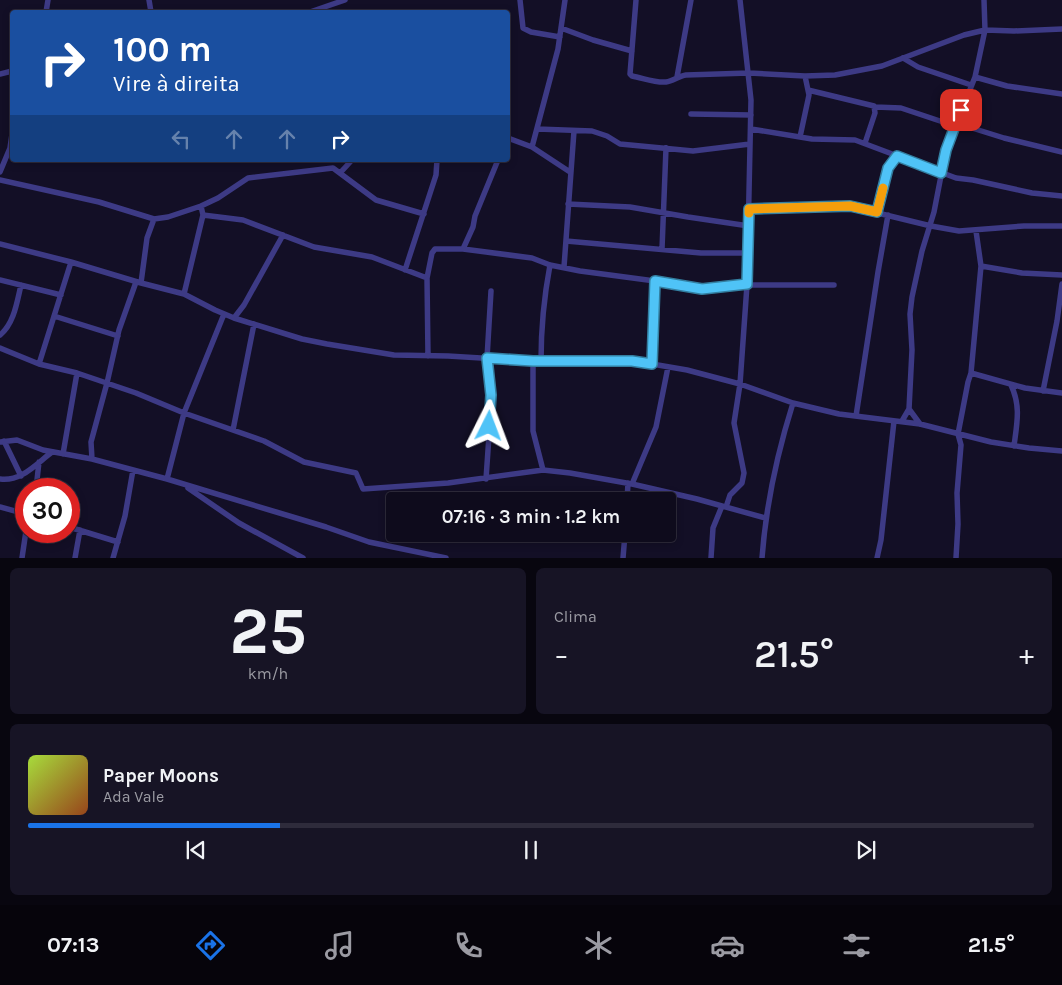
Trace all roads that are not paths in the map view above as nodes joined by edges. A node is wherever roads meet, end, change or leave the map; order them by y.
1 (345, 0) edge
2 (520, 0) edge
3 (565, 0) edge
4 (636, 0) edge
5 (691, 0) edge
6 (740, 0) edge
7 (984, 0) edge
8 (316, 10) edge
9 (561, 28) junction
10 (985, 30) junction
11 (1062, 30) edge
12 (560, 37) junction
13 (632, 50) junction
14 (904, 58) junction
15 (749, 73) junction
16 (805, 76) junction
17 (677, 77) junction
18 (975, 77) junction
19 (971, 85) junction
20 (808, 90) junction
21 (1062, 94) edge
22 (875, 107) junction
23 (691, 114) dead end
24 (751, 115) junction
25 (955, 124) junction
26 (537, 129) junction
27 (751, 129) junction
28 (574, 131) junction
29 (800, 137) junction
30 (510, 140) edge
31 (864, 143) junction
32 (750, 144) junction
33 (532, 147) junction
34 (10, 148) edge
35 (666, 148) junction
36 (1062, 152) edge
37 (897, 156) junction
38 (350, 162) edge
39 (437, 162) edge
40 (497, 162) edge
41 (0, 172) edge
42 (340, 172) junction
43 (570, 172) junction
44 (941, 173) junction
45 (0, 180) edge
46 (1062, 196) edge
47 (568, 204) junction
48 (201, 206) junction
49 (749, 209) junction
50 (877, 212) junction
51 (662, 213) junction
52 (424, 214) junction
53 (203, 215) junction
54 (888, 215) junction
55 (154, 219) junction
56 (749, 226) junction
57 (930, 226) junction
58 (1062, 226) edge
59 (976, 231) junction
60 (283, 235) junction
61 (566, 241) junction
62 (0, 244) edge
63 (463, 249) junction
64 (662, 249) junction
65 (748, 253) junction
66 (71, 262) junction
67 (550, 264) junction
68 (564, 266) junction
69 (981, 266) junction
70 (405, 270) junction
71 (1062, 275) edge
72 (428, 278) junction
73 (0, 280) edge
74 (655, 281) junction
75 (138, 282) junction
76 (747, 284) junction
77 (1062, 284) edge
78 (22, 285) junction
79 (834, 285) dead end
80 (491, 291) dead end
81 (184, 294) junction
82 (61, 296) junction
83 (224, 314) junction
84 (54, 316) junction
85 (234, 318) junction
86 (254, 324) junction
87 (0, 335) edge
88 (118, 336) junction
89 (0, 348) edge
90 (428, 356) junction
91 (487, 358) junction
92 (533, 361) junction
93 (541, 361) junction
94 (39, 364) junction
95 (652, 364) junction
96 (668, 367) junction
97 (77, 373) junction
98 (971, 373) junction
99 (107, 383) junction
100 (740, 384) junction
101 (1010, 385) junction
102 (1043, 391) junction
103 (1062, 392) edge
104 (793, 403) junction
105 (909, 409) junction
106 (184, 413) junction
107 (856, 416) junction
108 (894, 421) junction
109 (902, 421) junction
110 (920, 424) junction
111 (233, 430) junction
112 (958, 434) junction
113 (2, 442) edge
114 (1014, 446) junction
115 (52, 452) junction
116 (1061, 452) edge
117 (63, 454) junction
118 (92, 459) junction
119 (39, 462) junction
120 (133, 470) junction
121 (543, 470) junction
122 (21, 476) junction
123 (37, 478) edge
124 (0, 479) edge
125 (167, 479) junction
126 (486, 479) junction
127 (182, 484) junction
128 (630, 484) junction
129 (629, 492) edge
130 (724, 506) junction
131 (0, 507) edge
132 (15, 511) edge
133 (765, 518) junction
134 (80, 530) edge
135 (118, 542) junction
136 (624, 542) edge
137 (24, 543) edge
138 (78, 543) edge
139 (22, 558) edge
140 (75, 558) edge
141 (113, 558) edge
142 (303, 558) edge
143 (446, 558) edge
144 (623, 558) edge
145 (711, 558) edge
146 (762, 558) edge
147 (877, 558) edge
148 (956, 558) edge

1 - 8 street
2 - 12 street
3 - 9 street
4 - 13 street
5 - 17 street
6 - 15 street
7 - 10 street
9 - 12 street
9 - 13 street
10 - 11 street
10 - 14 street
10 - 18 street
12 - 26 street
13 - 17 street
14 - 16 street
14 - 19 street
15 - 16 street
15 - 17 street
15 - 24 street
16 - 20 street
18 - 19 street
18 - 21 street
19 - 25 street
20 - 22 street
20 - 29 street
22 - 25 street
22 - 31 street
23 - 24 street
24 - 27 street
25 - 36 street
25 - 44 street
26 - 28 street
26 - 33 street
27 - 29 street
27 - 32 street
28 - 35 street
28 - 43 street
29 - 31 street
30 - 33 street
31 - 37 street
32 - 35 street
32 - 49 street
33 - 43 street
34 - 41 street
35 - 51 street
37 - 44 street
37 - 50 street
38 - 42 street
39 - 52 street
40 - 63 street
42 - 48 street
42 - 52 street
43 - 47 street
44 - 46 street
44 - 57 street
45 - 55 street
47 - 51 street
47 - 61 street
48 - 53 street
48 - 55 street
49 - 50 street
49 - 56 street
50 - 54 street
51 - 56 street
51 - 64 street
52 - 70 street
53 - 60 street
53 - 81 street
54 - 57 street
54 - 107 street
55 - 75 street
56 - 65 street
57 - 59 street
57 - 105 street
58 - 59 street
59 - 69 street
60 - 70 street
60 - 85 street
61 - 64 street
61 - 68 street
62 - 66 street
63 - 67 street
63 - 72 street
64 - 65 street
65 - 76 street
66 - 75 street
66 - 82 street
67 - 68 street
67 - 93 street
68 - 74 street
69 - 71 street
69 - 98 street
70 - 72 street
72 - 90 street
73 - 78 street
74 - 76 street
74 - 95 street
75 - 81 street
75 - 88 street
76 - 79 street
76 - 100 street
77 - 102 street
78 - 82 street
78 - 87 street
80 - 91 street
81 - 83 street
82 - 84 street
83 - 85 street
83 - 106 street
84 - 88 street
84 - 94 street
85 - 86 street
86 - 90 street
86 - 111 street
88 - 99 street
89 - 94 street
90 - 91 street
91 - 92 street
91 - 126 street
92 - 93 street
92 - 121 street
93 - 95 street
94 - 97 street
95 - 96 street
96 - 100 street
96 - 128 street
97 - 99 street
97 - 117 street
98 - 101 street
98 - 112 street
99 - 106 street
99 - 118 street
100 - 104 street
100 - 130 street
101 - 102 street
101 - 114 street
102 - 103 street
104 - 107 street
104 - 133 street
105 - 109 street
105 - 110 street
106 - 111 street
106 - 125 street
107 - 108 street
108 - 109 street
108 - 147 street
109 - 110 street
110 - 112 street
111 - 126 street
112 - 114 street
112 - 148 street
113 - 115 street
113 - 122 street
114 - 116 street
115 - 117 street
115 - 119 street
117 - 118 street
118 - 120 street
119 - 122 street
119 - 123 street
120 - 125 street
120 - 135 street
121 - 126 street
121 - 128 street
122 - 124 street
125 - 127 street
127 - 142 street
127 - 143 street
128 - 129 street
128 - 130 street
130 - 133 street
130 - 145 street
131 - 132 street
133 - 146 street
134 - 135 street
135 - 141 street
136 - 144 street
137 - 139 street
138 - 140 street

